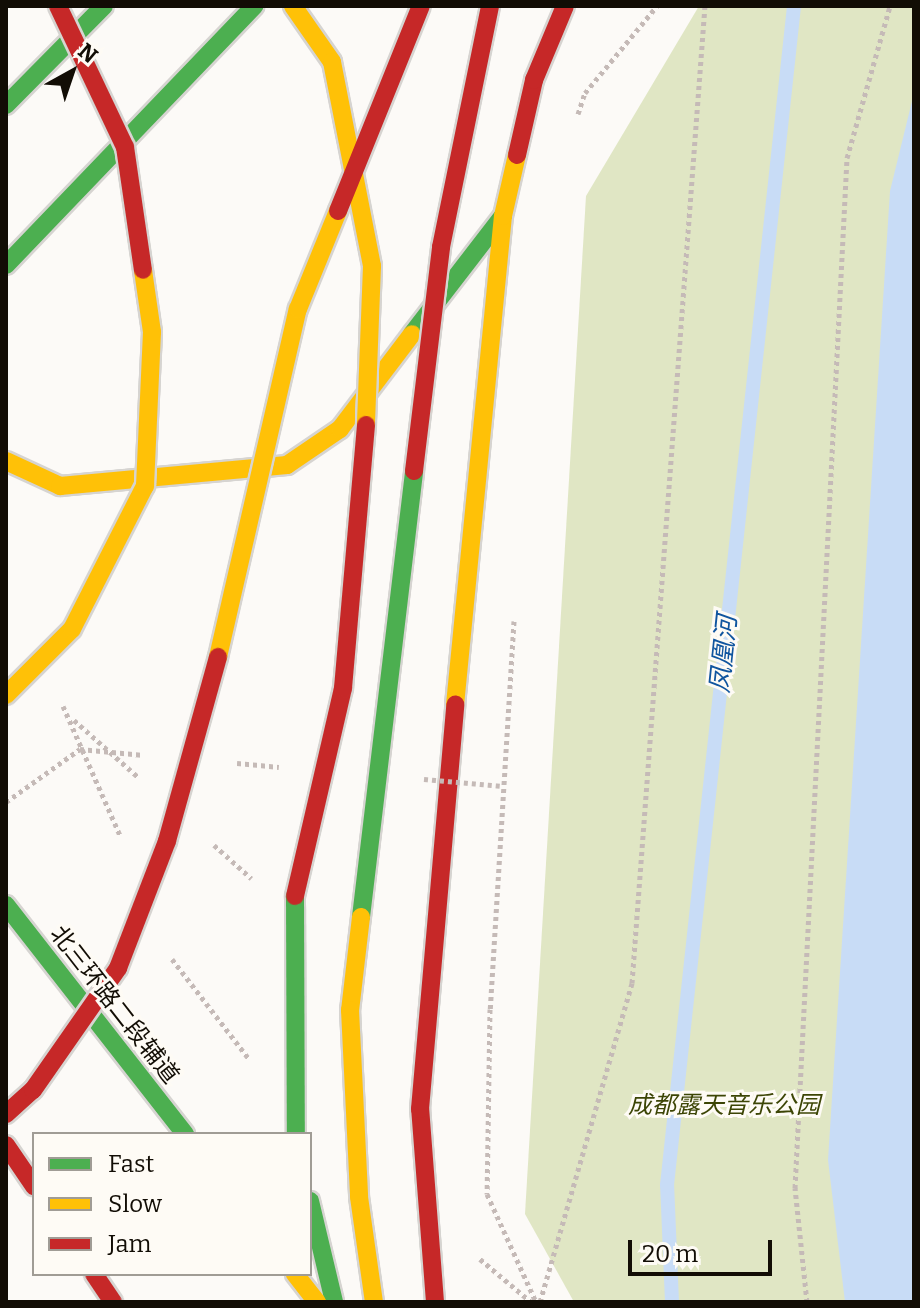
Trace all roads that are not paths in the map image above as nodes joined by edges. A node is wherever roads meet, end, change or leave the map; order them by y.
1 (58, 6) edge
2 (104, 6) edge
3 (254, 6) edge
4 (293, 6) edge
5 (421, 6) edge
6 (490, 6) edge
7 (565, 6) edge
8 (6, 105) edge
9 (503, 216) junction
10 (6, 265) edge
11 (6, 461) edge
12 (6, 695) edge
13 (6, 905) edge
14 (6, 1114) edge
15 (183, 1132) edge
16 (296, 1132) edge
17 (6, 1145) edge
18 (32, 1183) edge
19 (312, 1209) edge
20 (95, 1276) edge
21 (297, 1276) edge
22 (113, 1302) edge
23 (317, 1302) edge
24 (334, 1302) edge
25 (374, 1302) edge
26 (435, 1302) edge

1 - 12 main road, bridge
2 - 8 main road
3 - 10 main road
4 - 16 main road, bridge
5 - 14 main road, bridge
6 - 25 main road, bridge
7 - 9 main road
9 - 11 main road
9 - 26 main road
13 - 15 main road, 北三环路二段辅道
17 - 18 main road
19 - 24 main road
20 - 22 main road
21 - 23 main road

